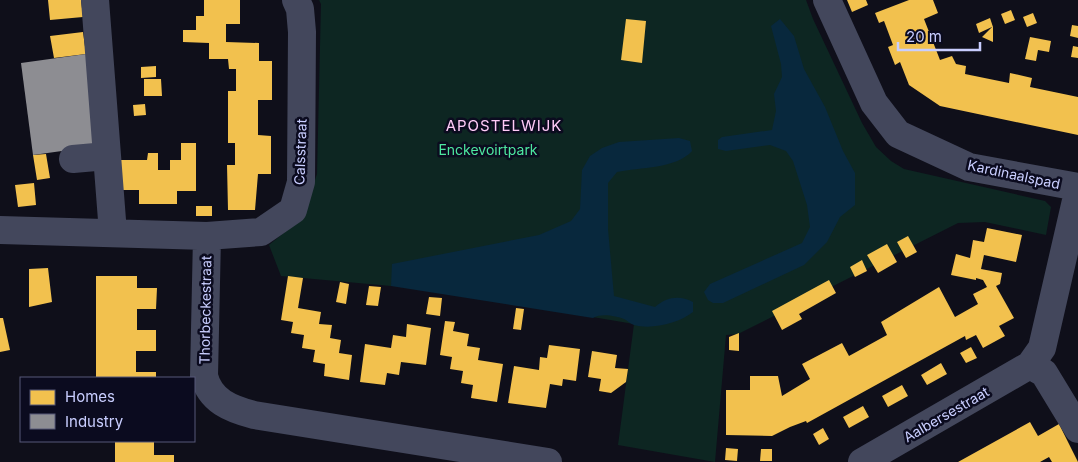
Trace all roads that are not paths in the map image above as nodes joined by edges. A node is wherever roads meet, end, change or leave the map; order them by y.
1 (95, 0) edge
2 (296, 0) edge
3 (827, 0) edge
4 (107, 156) junction
5 (73, 159) dead end
6 (1078, 187) edge
7 (1078, 192) edge
8 (0, 230) edge
9 (113, 233) junction
10 (207, 236) junction
11 (1030, 365) junction
12 (1078, 429) edge
13 (548, 462) edge
14 (862, 462) edge

1 - 4 street
2 - 10 street, Calsstraat
3 - 6 street, Kardinaalspad
4 - 5 street
4 - 9 street
7 - 11 street, Aalbersestraat
8 - 9 street, Thorbeckestraat
9 - 10 street, Thorbeckestraat
10 - 13 street, Thorbeckestraat
11 - 12 street
11 - 14 street, Aalbersestraat

